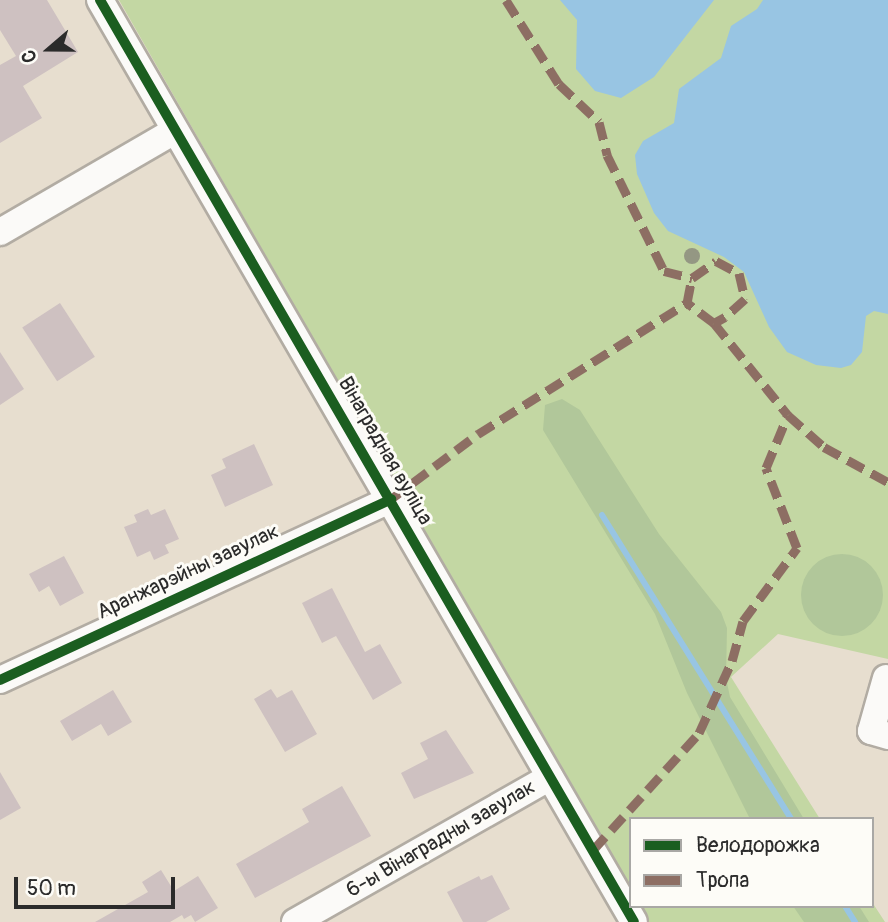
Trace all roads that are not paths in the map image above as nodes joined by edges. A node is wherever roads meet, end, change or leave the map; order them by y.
1 (100, 0) edge
2 (174, 131) junction
3 (0, 232) edge
4 (391, 499) junction
5 (886, 678) dead end
6 (0, 680) edge
7 (888, 736) edge
8 (550, 777) junction
9 (295, 922) edge
10 (634, 922) edge

1 - 2 street, Вінаградная вуліца
2 - 3 street
2 - 4 street, Вінаградная вуліца
4 - 6 street, Аранжарэйны завулак
4 - 8 street, Вінаградная вуліца
5 - 7 street
8 - 9 street, 6-ы Вінаградны завулак
8 - 10 street, Вінаградная вуліца

